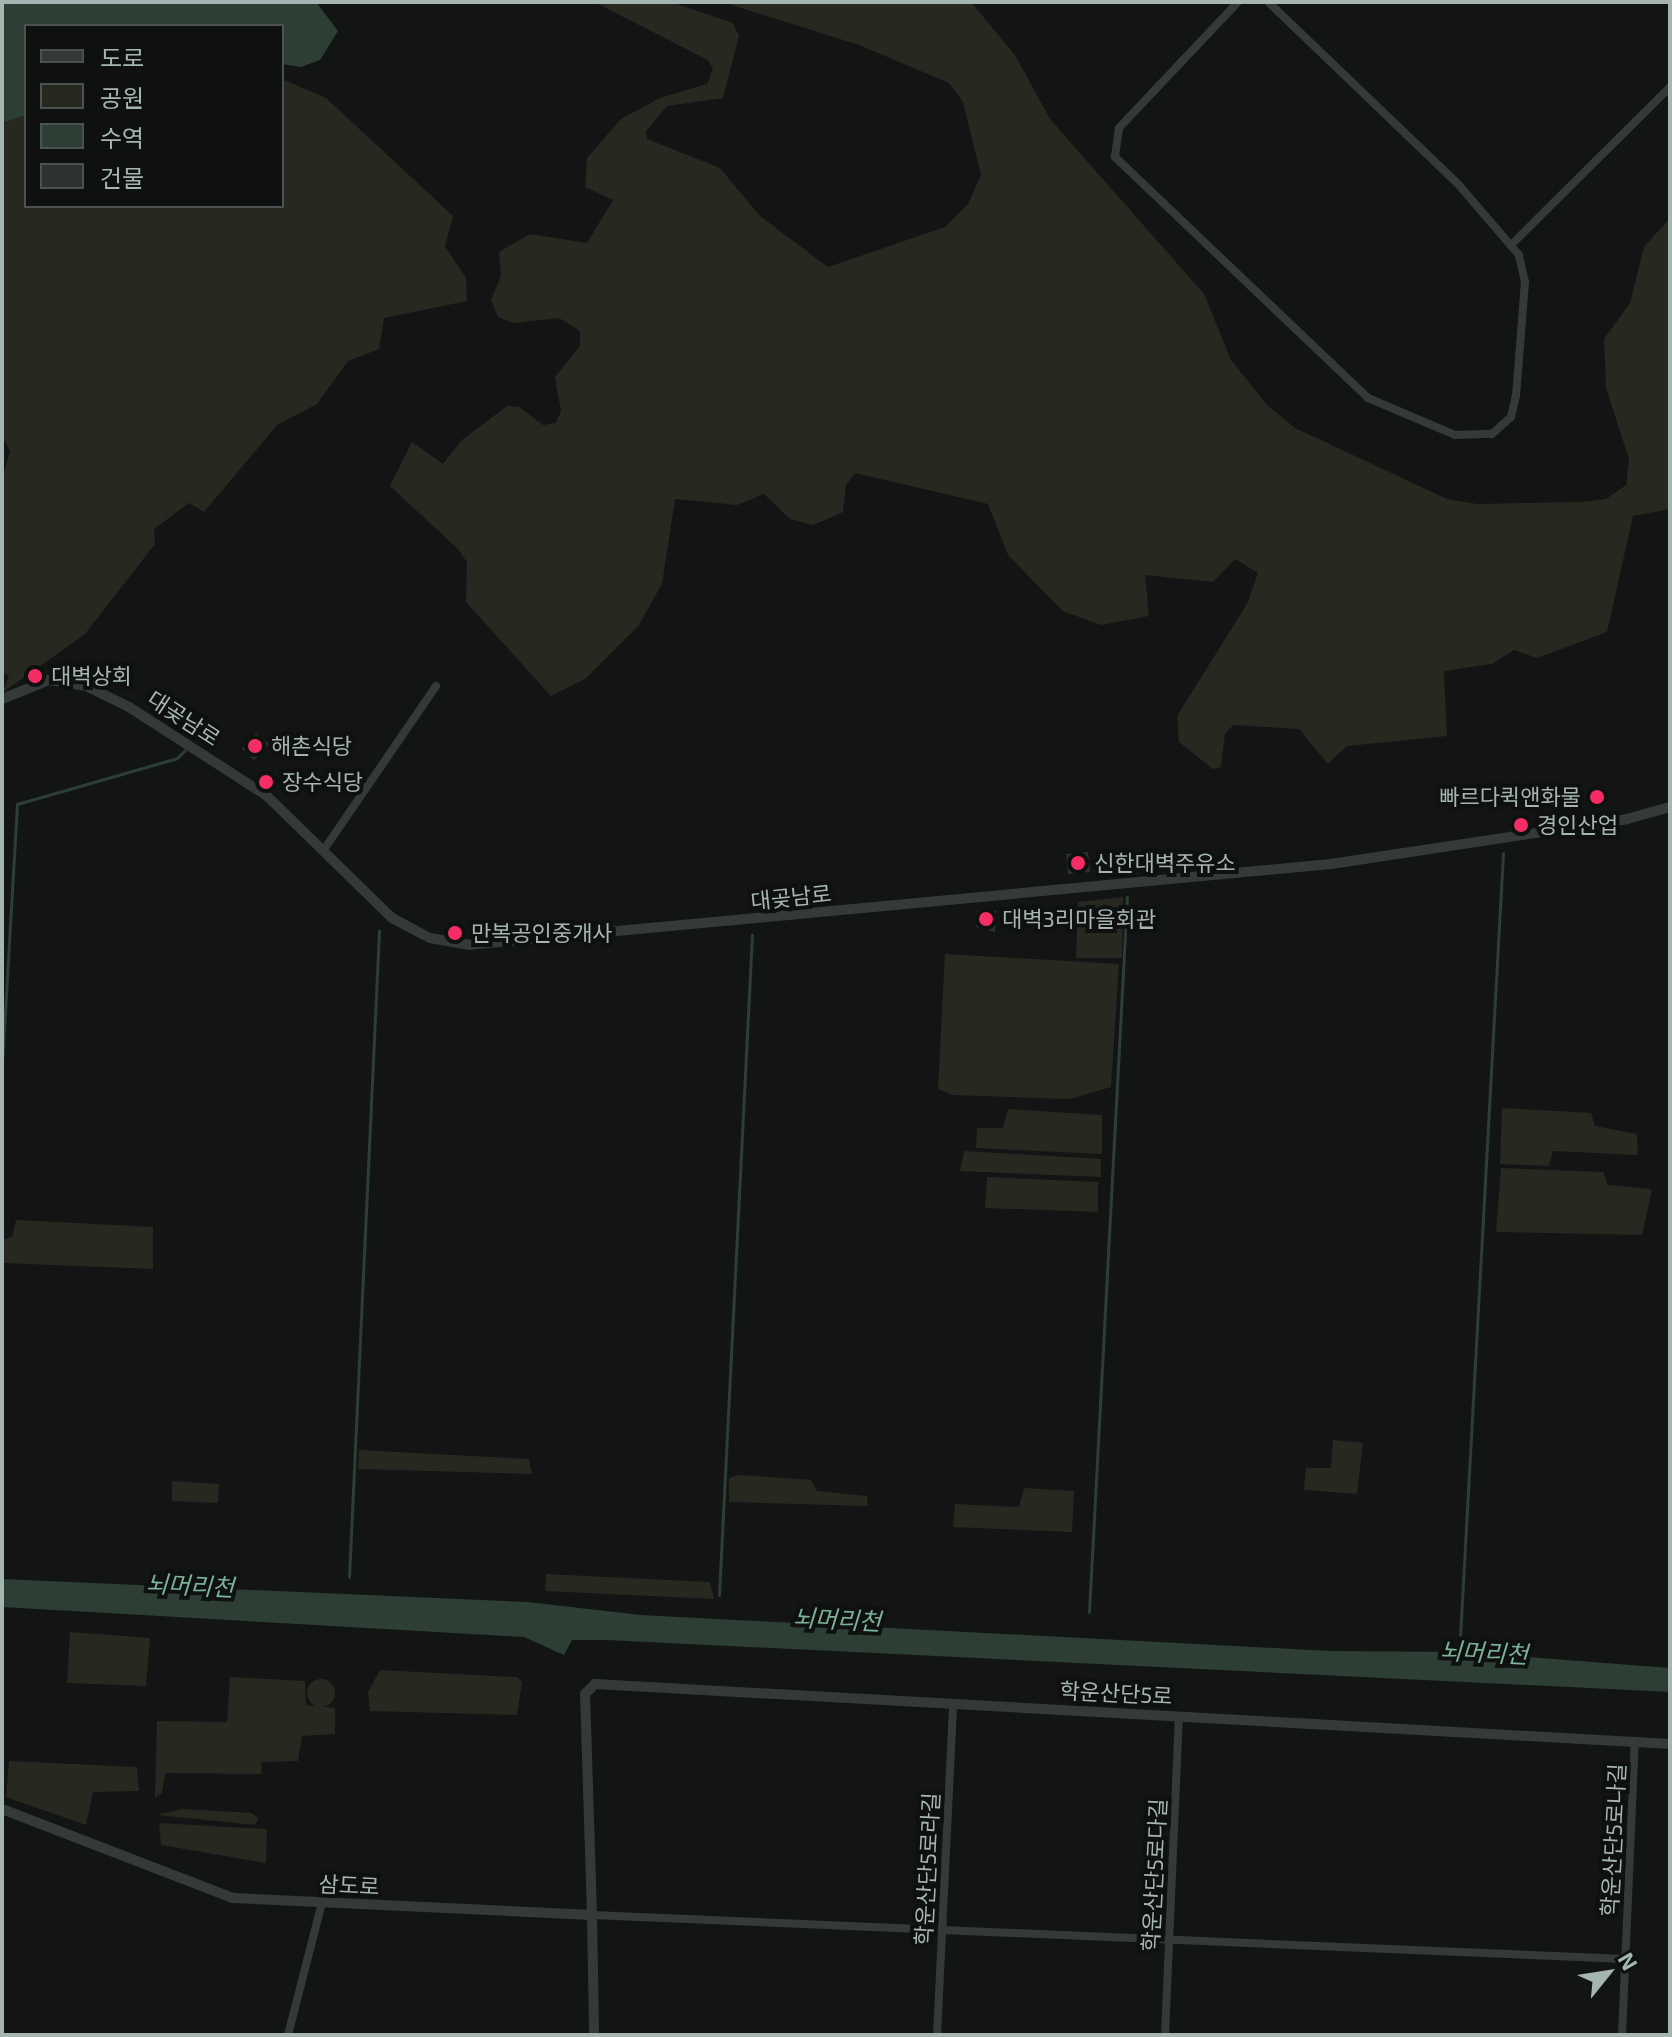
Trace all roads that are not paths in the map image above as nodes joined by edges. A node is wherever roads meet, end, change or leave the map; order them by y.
1 (1238, 2) edge
2 (1268, 2) edge
3 (1670, 87) edge
4 (1512, 244) junction
5 (436, 686) dead end
6 (2, 699) edge
7 (1670, 807) edge
8 (323, 851) junction
9 (953, 1704) junction
10 (1179, 1717) junction
11 (1635, 1742) junction
12 (1670, 1744) edge
13 (2, 1809) edge
14 (322, 1903) junction
15 (592, 1915) junction
16 (942, 1932) junction
17 (1169, 1941) junction
18 (1626, 1959) junction
19 (288, 2035) edge
20 (594, 2035) edge
21 (937, 2035) edge
22 (1165, 2035) edge
23 (1622, 2035) edge

1 - 4 street
2 - 4 street
3 - 4 street
5 - 8 street
6 - 8 street, 대곶남로
7 - 8 street, 대곶남로
9 - 10 street, 학운산단5로
9 - 15 street, 학운산단5로
9 - 16 street, 학운산단5로라길
10 - 11 street, 학운산단5로
10 - 17 street, 학운산단5로다길
11 - 12 street, 학운산단5로
11 - 18 street, 학운산단5로나길
13 - 14 street, 삼도로
14 - 15 street, 삼도로
14 - 19 street
15 - 16 street
15 - 20 street
16 - 17 street
16 - 21 street, 학운산단5로라길
17 - 18 street
17 - 22 street, 학운산단5로다길
18 - 23 street, 학운산단5로나길

